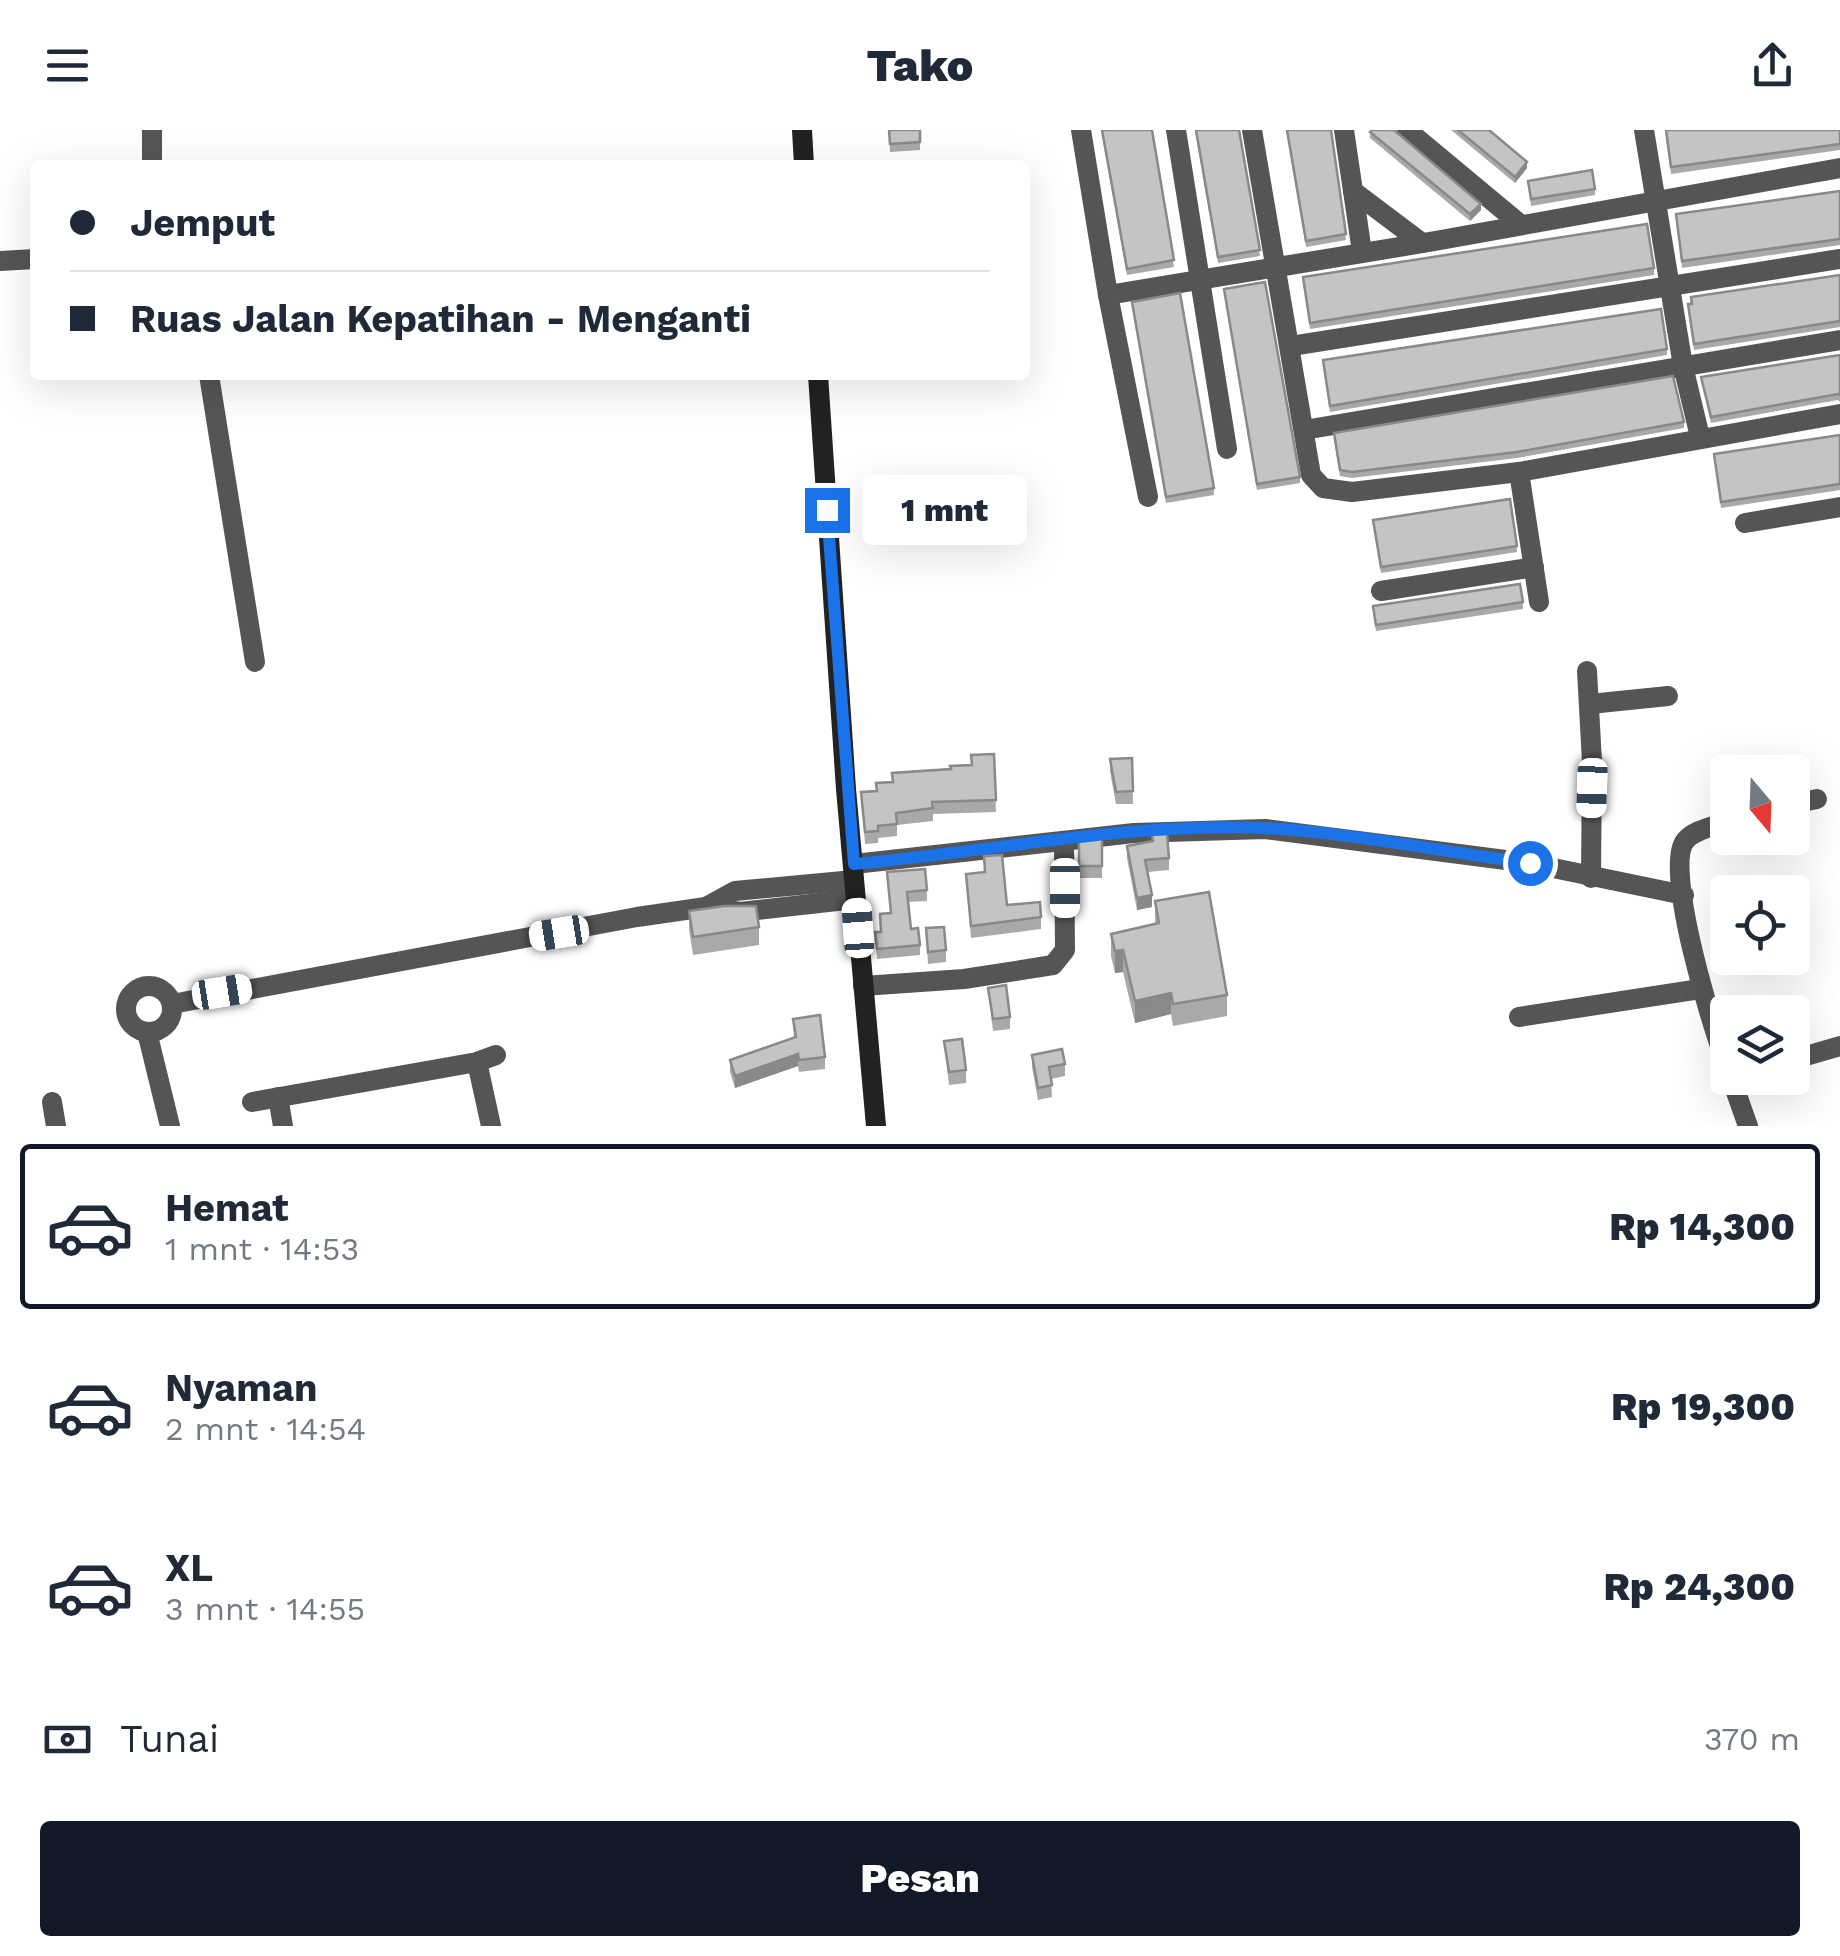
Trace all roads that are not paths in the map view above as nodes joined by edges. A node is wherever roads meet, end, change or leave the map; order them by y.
1 (152, 130) edge
2 (802, 130) edge
3 (1081, 130) edge
4 (1176, 130) edge
5 (1252, 130) edge
6 (1344, 130) edge
7 (1407, 130) edge
8 (1644, 130) edge
9 (152, 160) edge
10 (804, 160) edge
11 (1840, 168) edge
12 (1353, 191) junction
13 (1657, 200) junction
14 (1520, 224) junction
15 (1422, 243) junction
16 (1362, 252) junction
17 (30, 259) edge
18 (1840, 259) edge
19 (0, 262) edge
20 (1275, 267) junction
21 (1202, 279) junction
22 (1670, 284) junction
23 (1108, 295) junction
24 (1840, 340) edge
25 (1292, 346) junction
26 (1684, 366) junction
27 (210, 380) edge
28 (818, 380) edge
29 (1840, 414) edge
30 (1304, 430) junction
31 (1700, 436) junction
32 (1226, 449) dead end
33 (1519, 472) junction
34 (1148, 497) dead end
35 (1840, 508) edge
36 (1745, 522) dead end
37 (1534, 566) junction
38 (1382, 591) dead end
39 (1539, 602) dead end
40 (255, 662) dead end
41 (1587, 672) dead end
42 (1668, 696) dead end
43 (1590, 704) junction
44 (1817, 800) dead end
45 (1810, 801) edge
46 (1710, 829) edge
47 (1064, 841) junction
48 (1591, 878) junction
49 (854, 881) junction
50 (1684, 896) junction
51 (863, 986) junction
52 (1700, 989) junction
53 (172, 1004) junction
54 (1519, 1017) dead end
55 (1710, 1017) edge
56 (148, 1032) junction
57 (1840, 1046) edge
58 (1810, 1055) edge
59 (1737, 1095) edge
60 (278, 1097) junction
61 (52, 1102) dead end
62 (252, 1102) dead end
63 (56, 1126) edge
64 (170, 1126) edge
65 (282, 1126) edge
66 (491, 1126) edge
67 (876, 1126) edge
68 (1748, 1126) edge

1 - 9 street
2 - 10 main road
3 - 23 street
4 - 21 street
5 - 20 street
6 - 12 street
7 - 14 street
8 - 13 street
11 - 13 street
12 - 15 street
12 - 16 street
13 - 14 street
13 - 22 street
14 - 15 street
15 - 16 street
16 - 20 street
17 - 19 street
18 - 22 street
20 - 21 street
20 - 25 street
21 - 23 street
21 - 32 street
22 - 25 street
22 - 26 street
23 - 34 street
24 - 26 street
25 - 30 street
26 - 30 street
26 - 31 street
27 - 40 street
28 - 49 main road
29 - 31 street
30 - 33 street
31 - 33 street
33 - 37 street
35 - 36 street
37 - 38 street
37 - 39 street
41 - 43 street
42 - 43 street
43 - 48 street
44 - 45 street
46 - 50 street
47 - 48 street
47 - 49 street
47 - 51 street
48 - 50 street
49 - 51 main road
49 - 53 street
50 - 52 street
51 - 67 main road
52 - 54 street
52 - 55 street
53 - 56 street
53 - 56 street
56 - 64 street
57 - 58 street
59 - 68 street
60 - 62 street
60 - 65 street
60 - 66 street
61 - 63 street

